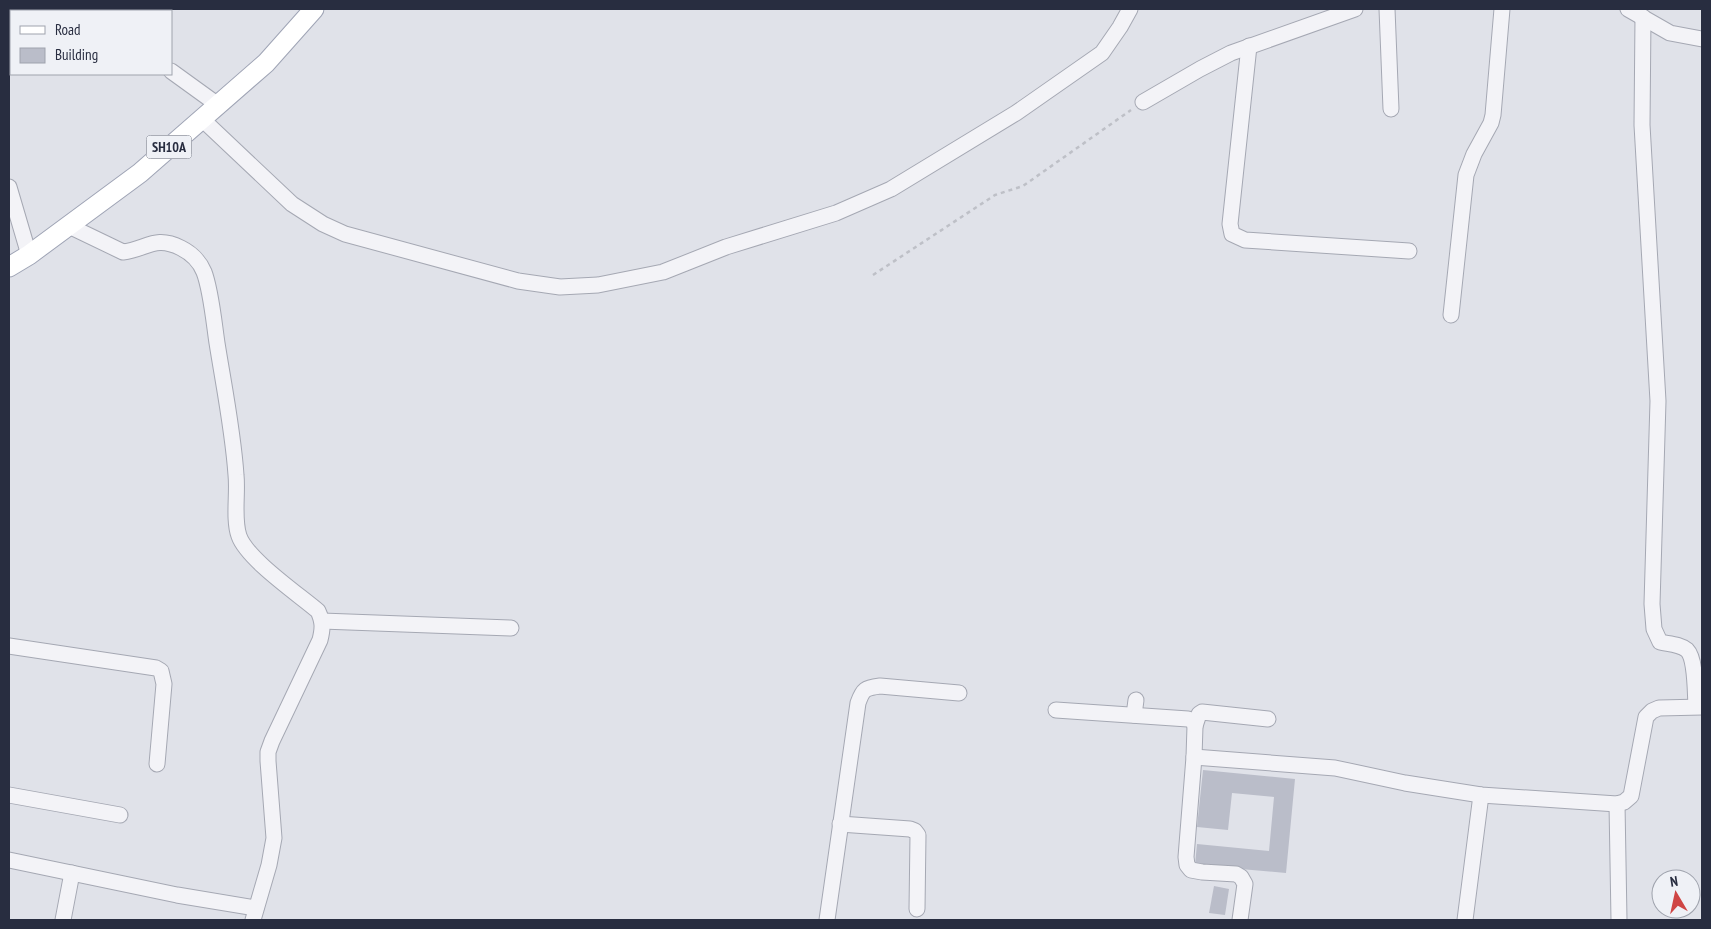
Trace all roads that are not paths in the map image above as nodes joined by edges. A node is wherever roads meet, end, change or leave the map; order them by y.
1 (314, 9) edge
2 (1130, 9) edge
3 (1354, 9) edge
4 (1386, 9) edge
5 (1502, 9) edge
6 (1628, 9) edge
7 (1643, 17) junction
8 (1702, 39) edge
9 (1249, 46) junction
10 (172, 72) edge
11 (1143, 102) road end
12 (218, 105) junction
13 (1392, 109) dead end
14 (202, 118) junction
15 (9, 187) edge
16 (69, 226) junction
17 (1409, 251) dead end
18 (29, 255) junction
19 (9, 267) edge
20 (1451, 315) dead end
21 (322, 621) junction
22 (511, 628) dead end
23 (9, 646) edge
24 (960, 694) dead end
25 (1136, 700) dead end
26 (1699, 706) edge
27 (1056, 710) dead end
28 (1134, 715) junction
29 (1268, 719) dead end
30 (1195, 726) junction
31 (1194, 757) junction
32 (157, 764) dead end
33 (9, 795) edge
34 (1481, 795) junction
35 (1617, 804) junction
36 (120, 815) dead end
37 (840, 824) junction
38 (9, 860) edge
39 (72, 873) junction
40 (917, 909) dead end
41 (1237, 912) edge
42 (254, 914) edge
43 (63, 920) edge
44 (827, 920) edge
45 (1465, 920) edge
46 (1619, 920) edge

1 - 12 main road, SH10A
2 - 14 street
3 - 9 street
4 - 13 street
5 - 20 street
6 - 7 street
7 - 8 street
7 - 26 street
9 - 11 street
9 - 17 street
10 - 12 street
12 - 14 main road, SH10A
14 - 16 main road, SH10A
15 - 18 street
16 - 18 main road, SH10A
16 - 21 street
18 - 19 main road, SH10A
21 - 22 street
21 - 42 street
23 - 32 street
24 - 37 street
25 - 28 street
26 - 35 street
27 - 28 street
28 - 30 street
29 - 30 street
30 - 31 street
31 - 34 street
31 - 41 street
33 - 36 street
34 - 35 street
34 - 45 street
35 - 46 street
37 - 40 street
37 - 44 street
38 - 39 street
39 - 42 street
39 - 43 street

